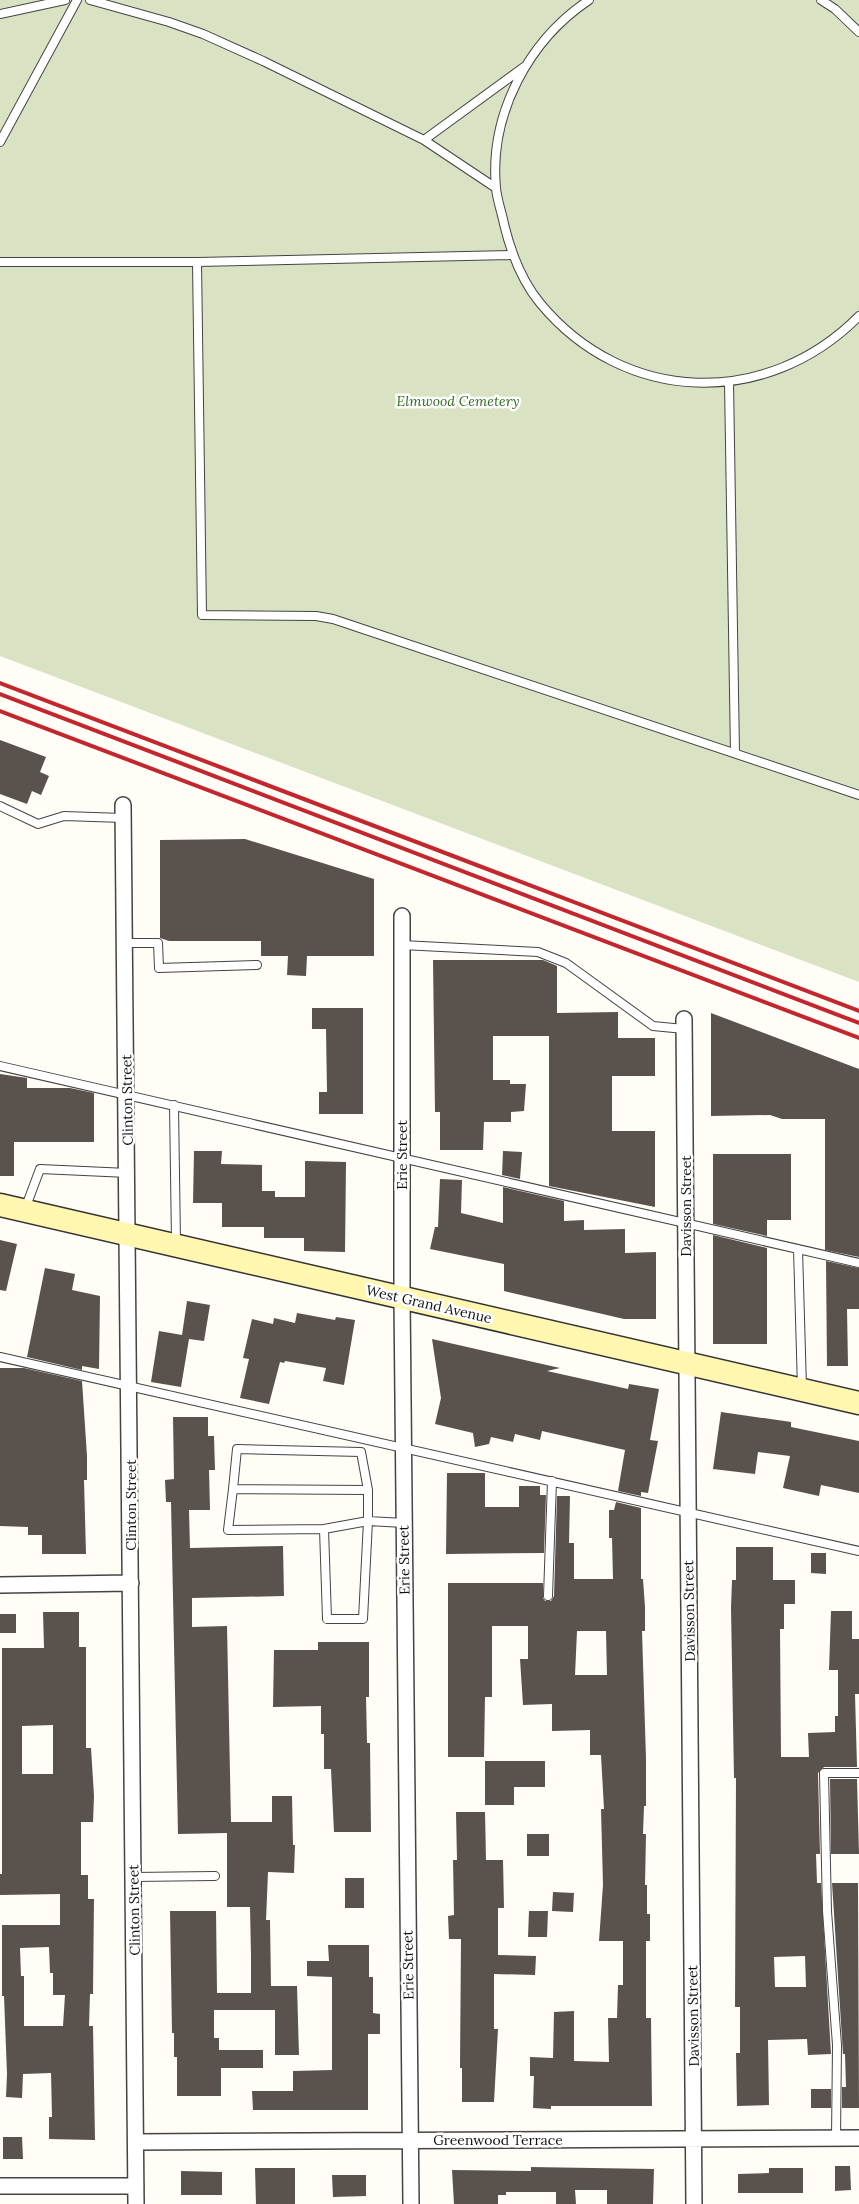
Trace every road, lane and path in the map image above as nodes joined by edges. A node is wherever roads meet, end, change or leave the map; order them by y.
1 (65, 0) edge
2 (77, 0) edge
3 (90, 0) edge
4 (588, 0) edge
5 (821, 0) edge
6 (0, 14) edge
7 (859, 32) edge
8 (526, 65) junction
9 (424, 140) junction
10 (0, 142) edge
11 (496, 188) junction
12 (512, 255) junction
13 (0, 262) edge
14 (197, 262) junction
15 (859, 316) edge
16 (729, 382) junction
17 (735, 753) junction
18 (859, 795) edge
19 (0, 806) edge
20 (123, 812) joint
21 (402, 916) dead end
22 (124, 942) junction
23 (402, 945) junction
24 (256, 965) dead end
25 (684, 1024) joint
26 (0, 1066) edge
27 (126, 1094) junction
28 (174, 1105) junction
29 (402, 1158) junction
30 (128, 1174) junction
31 (0, 1205) edge
32 (24, 1211) junction
33 (686, 1224) junction
34 (128, 1234) junction
35 (176, 1245) junction
36 (798, 1250) junction
37 (859, 1264) edge
38 (402, 1298) junction
39 (0, 1356) edge
40 (687, 1364) junction
41 (130, 1386) junction
42 (802, 1390) junction
43 (859, 1403) edge
44 (403, 1447) junction
45 (552, 1481) junction
46 (233, 1490) junction
47 (368, 1490) junction
48 (688, 1512) junction
49 (368, 1521) junction
50 (404, 1523) junction
51 (324, 1529) junction
52 (859, 1551) edge
53 (131, 1583) junction
54 (0, 1585) edge
55 (548, 1596) dead end
56 (859, 1773) edge
57 (216, 1876) dead end
58 (133, 1877) junction
59 (836, 2138) junction
60 (859, 2138) edge
61 (694, 2139) junction
62 (410, 2141) junction
63 (136, 2142) junction
64 (0, 2186) edge
65 (136, 2186) junction
66 (136, 2204) edge
67 (411, 2204) edge
68 (694, 2204) edge

1 - 6 lane
2 - 10 lane
3 - 9 lane
4 - 8 lane
5 - 7 lane
8 - 9 lane
8 - 11 lane
9 - 11 lane
11 - 12 lane
12 - 14 lane
12 - 16 lane
13 - 14 lane
14 - 17 lane
15 - 16 lane
16 - 17 lane
17 - 18 lane
19 - 20 lane
20 - 22 street, Clinton Street
21 - 23 street, Erie Street
22 - 24 lane
22 - 27 street, Clinton Street
23 - 25 lane
23 - 29 street, Erie Street
25 - 33 street, Davisson Street
26 - 27 lane
27 - 28 lane
27 - 30 street, Clinton Street
28 - 29 lane
28 - 35 lane
29 - 33 lane
29 - 38 street, Erie Street
30 - 32 lane
30 - 34 street, Clinton Street
31 - 32 main road, West Grand Avenue
32 - 34 main road, West Grand Avenue
33 - 36 lane
33 - 40 street, Davisson Street
34 - 35 main road, West Grand Avenue
34 - 41 street, Clinton Street
35 - 38 main road, West Grand Avenue
36 - 37 lane
36 - 42 lane
38 - 40 main road, West Grand Avenue
38 - 44 street, Erie Street
39 - 41 lane
40 - 42 main road, West Grand Avenue
40 - 48 street, Davisson Street
41 - 44 lane
41 - 53 street, Clinton Street
42 - 43 main road, West Grand Avenue
44 - 45 lane
44 - 50 street, Erie Street
45 - 48 lane
45 - 55 lane
46 - 47 lane
46 - 47 lane
46 - 51 lane
47 - 49 lane
48 - 52 lane
48 - 61 street, Davisson Street
49 - 50 lane
49 - 51 lane
49 - 51 lane
50 - 62 street, Erie Street
53 - 54 street
53 - 58 street, Clinton Street
56 - 59 lane
57 - 58 lane
58 - 63 street, Clinton Street
59 - 60 street, Greenwood Terrace
59 - 61 street, Greenwood Terrace
61 - 62 street, Greenwood Terrace
61 - 68 street, Davisson Street
62 - 63 street, Greenwood Terrace
62 - 67 street, Erie Street
63 - 65 street, Clinton Street
64 - 65 street
65 - 66 street, Clinton Street

